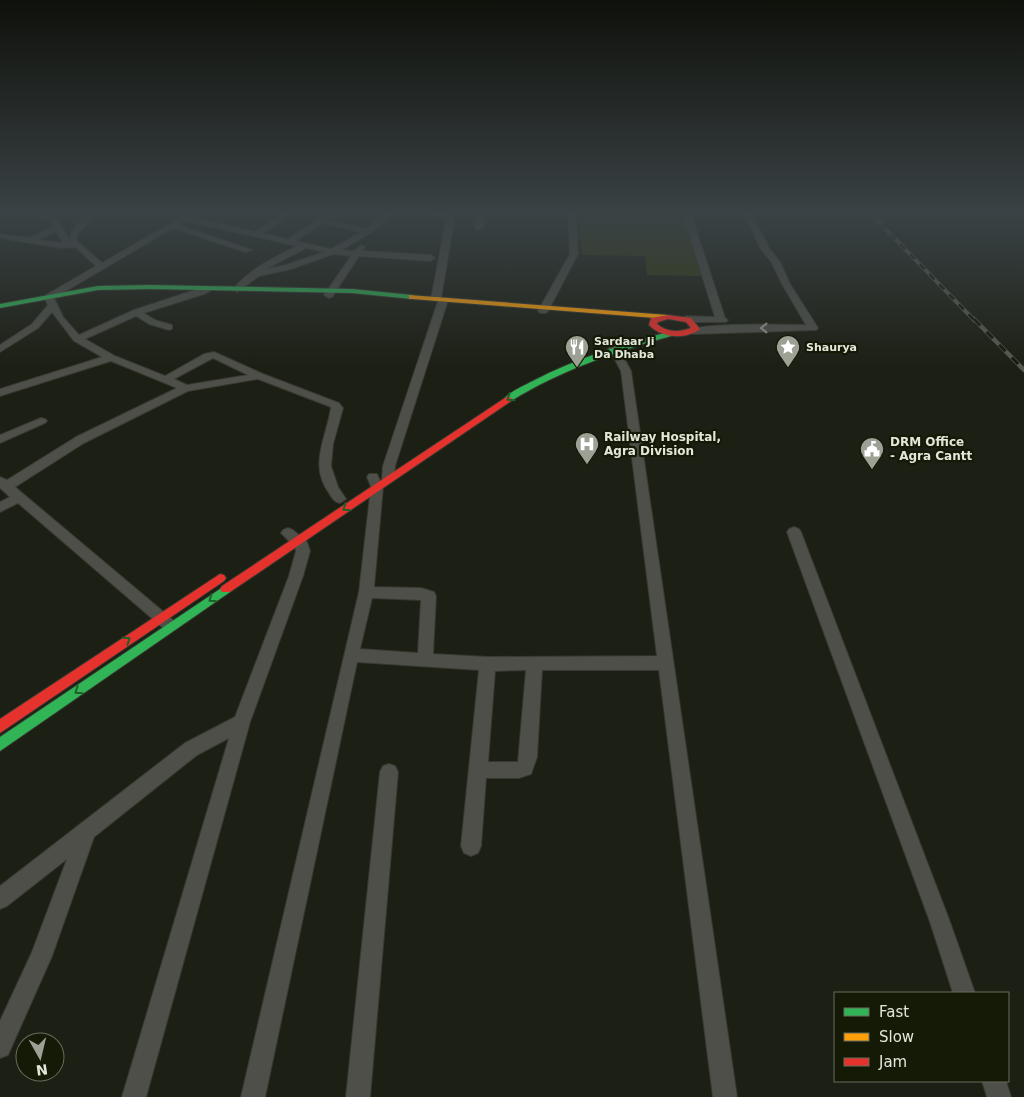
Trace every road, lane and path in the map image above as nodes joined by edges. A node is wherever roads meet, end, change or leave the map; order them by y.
1 (266, 265) edge
2 (296, 265) edge
3 (350, 265) edge
4 (415, 265) edge
5 (443, 265) edge
6 (568, 265) edge
7 (703, 265) edge
8 (777, 265) edge
9 (101, 266) edge
10 (421, 266) dead end
11 (253, 274) junction
12 (237, 289) junction
13 (204, 290) junction
14 (331, 293) junction
15 (51, 301) junction
16 (440, 301) junction
17 (0, 307) edge
18 (544, 310) junction
19 (137, 312) junction
20 (668, 317) junction
21 (686, 319) junction
22 (721, 320) junction
23 (810, 324) junction
24 (655, 325) junction
25 (169, 327) dead end
26 (693, 331) junction
27 (668, 334) junction
28 (76, 339) junction
29 (613, 346) junction
30 (0, 350) edge
31 (110, 358) junction
32 (259, 376) junction
33 (166, 379) junction
34 (186, 388) junction
35 (0, 393) edge
36 (41, 421) dead end
37 (0, 439) edge
38 (389, 466) junction
39 (379, 481) junction
40 (4, 484) edge
41 (20, 497) junction
42 (340, 499) junction
43 (0, 508) edge
44 (794, 532) dead end
45 (288, 537) junction
46 (232, 570) dead end
47 (366, 592) junction
48 (161, 617) junction
49 (172, 627) junction
50 (352, 655) junction
51 (425, 660) junction
52 (666, 663) junction
53 (488, 664) junction
54 (534, 664) junction
55 (242, 722) junction
56 (0, 727) edge
57 (0, 745) edge
58 (479, 770) junction
59 (389, 772) dead end
60 (88, 829) junction
61 (471, 846) dead end
62 (0, 899) edge
63 (964, 992) edge
64 (0, 1047) edge
65 (994, 1082) edge
66 (134, 1097) edge
67 (253, 1097) edge
68 (358, 1097) edge
69 (725, 1097) edge
70 (999, 1097) edge

1 - 11 street
2 - 11 street
3 - 14 street
4 - 10 street
5 - 16 street
6 - 18 street
7 - 22 street
8 - 23 street
9 - 15 street
11 - 12 street
12 - 13 street
12 - 14 street
13 - 14 street
13 - 15 street
13 - 19 street
14 - 16 street
15 - 17 street
15 - 28 street
15 - 30 street
16 - 18 street
16 - 38 street
18 - 20 street
18 - 24 street
19 - 25 street
19 - 28 street
20 - 21 street
20 - 24 street
21 - 22 street
21 - 26 street
22 - 23 street
23 -> 26 street
24 - 27 street
24 - 29 street
26 - 27 street
27 - 29 street
28 - 31 street
29 - 38 street
29 -> 39 street
29 - 52 street
31 - 33 street
31 - 35 street
32 - 33 street
32 - 34 street
32 - 42 street
33 - 34 street
34 - 40 street
36 - 37 street
38 - 39 street
39 - 42 street
39 -> 45 street
39 - 47 street
40 - 41 street
41 - 43 street
41 - 48 street
42 - 45 street
44 - 63 street
45 -> 49 street
45 - 55 street
46 - 48 street
47 - 50 street
47 - 51 street
48 - 49 street
56 -> 48 street
49 -> 57 street
50 - 51 street
50 - 67 street
51 - 53 street
52 - 54 street
52 - 69 street
53 - 54 street
53 - 58 street
54 - 58 street
55 - 60 street
55 - 66 street
58 - 61 street
59 - 68 street
60 - 62 street
60 - 64 street
65 - 70 street

